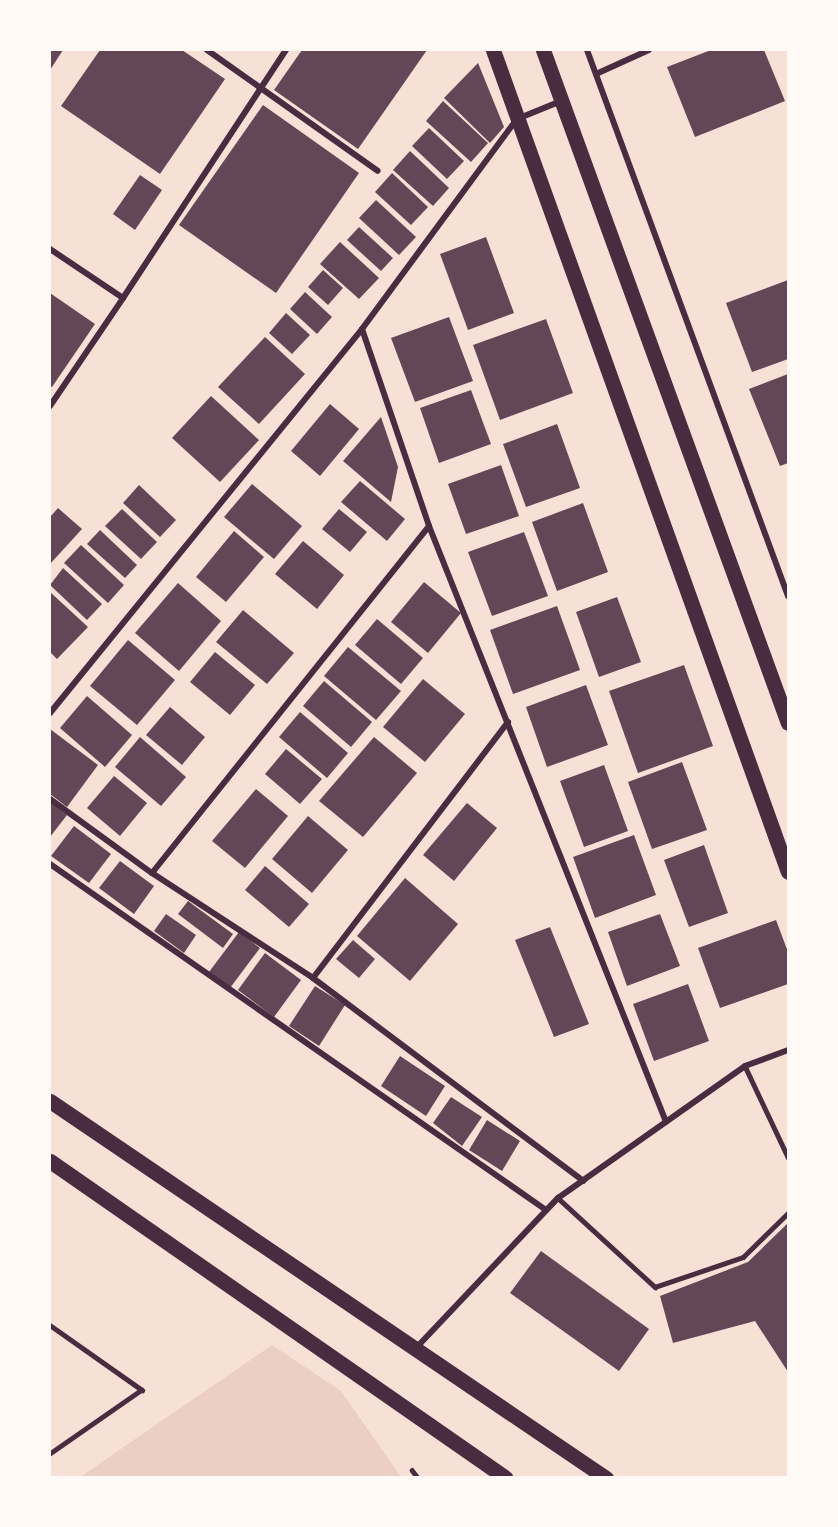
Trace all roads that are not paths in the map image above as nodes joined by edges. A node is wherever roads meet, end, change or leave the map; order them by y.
1 (207, 50) edge
2 (286, 50) edge
3 (493, 50) edge
4 (543, 50) edge
5 (587, 50) edge
6 (649, 50) edge
7 (596, 74) junction
8 (260, 87) junction
9 (562, 101) junction
10 (517, 119) junction
11 (378, 171) dead end
12 (50, 249) edge
13 (123, 298) junction
14 (362, 329) junction
15 (50, 406) edge
16 (429, 526) junction
17 (789, 596) edge
18 (50, 713) edge
19 (508, 722) junction
20 (789, 723) edge
21 (50, 799) edge
22 (50, 864) edge
23 (789, 872) edge
24 (152, 873) junction
25 (313, 978) junction
26 (789, 1050) edge
27 (745, 1066) junction
28 (50, 1101) edge
29 (666, 1122) junction
30 (789, 1157) edge
31 (50, 1161) edge
32 (583, 1181) junction
33 (558, 1198) junction
34 (546, 1210) junction
35 (789, 1213) edge
36 (50, 1325) edge
37 (415, 1348) junction
38 (50, 1454) edge
39 (412, 1470) dead end
40 (418, 1478) edge
41 (506, 1478) edge
42 (606, 1478) edge

1 - 8 street
2 - 8 street
3 - 10 main road
4 - 9 main road
5 - 7 street
6 - 7 street
7 - 17 street
8 - 11 street
8 - 13 street
9 - 10 street
9 - 20 main road
10 - 14 street
10 - 23 main road
12 - 13 street
13 - 15 street
14 - 16 street
14 - 18 street
16 - 19 street
16 - 24 street
19 - 25 street
19 - 29 street
21 - 24 street
22 - 34 street
24 - 25 street
25 - 32 street
26 - 27 street
27 - 29 street
27 - 30 lane
28 - 37 main road
29 - 32 street
31 - 41 main road
32 - 33 street
33 - 34 street
33 - 35 lane
34 - 37 street
36 - 38 lane
37 - 42 main road
39 - 40 lane

